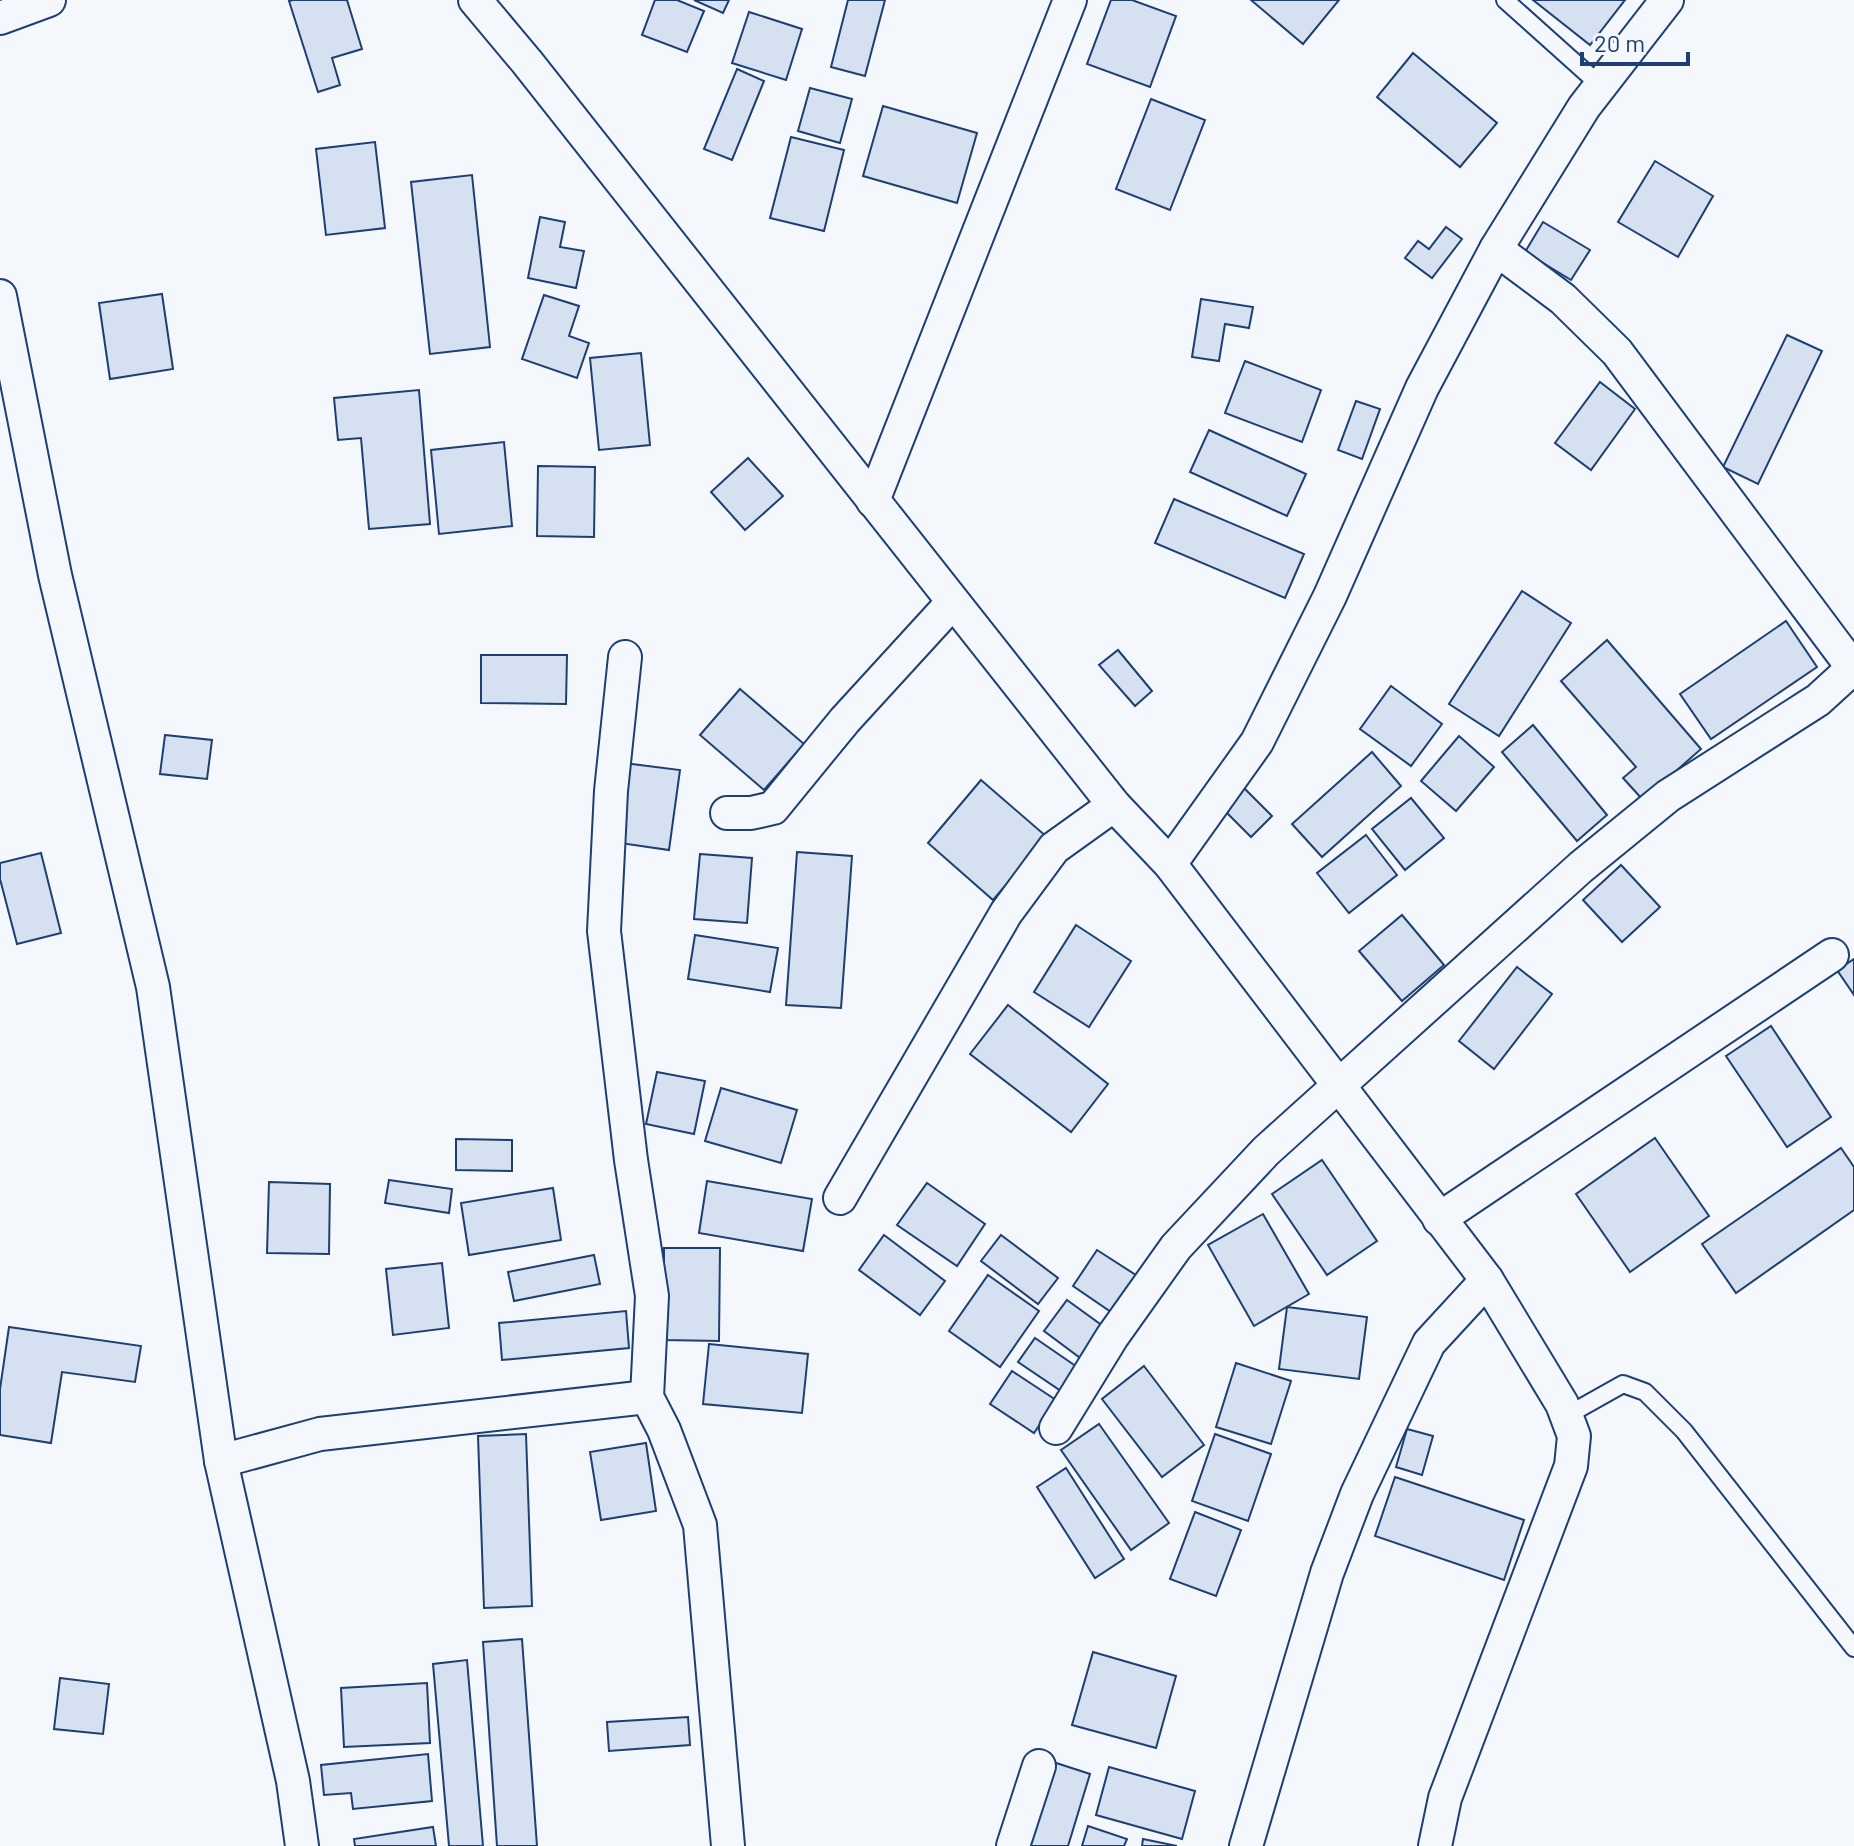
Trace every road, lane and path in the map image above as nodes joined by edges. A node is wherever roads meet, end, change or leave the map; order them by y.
1 (49, 0) edge
2 (475, 0) edge
3 (1070, 0) edge
4 (1505, 0) edge
5 (1667, 0) edge
6 (0, 18) edge
7 (1601, 86) junction
8 (1496, 249) junction
9 (0, 296) edge
10 (873, 501) junction
11 (952, 603) junction
12 (625, 657) dead end
13 (1854, 668) edge
14 (1114, 805) junction
15 (727, 813) dead end
16 (1170, 864) junction
17 (1832, 955) dead end
18 (1338, 1084) junction
19 (840, 1198) dead end
20 (1439, 1219) junction
21 (1487, 1280) junction
22 (647, 1397) junction
23 (1566, 1416) junction
24 (1056, 1428) dead end
25 (221, 1461) junction
26 (1854, 1648) edge
27 (1039, 1766) dead end
28 (302, 1846) edge
29 (728, 1846) edge
30 (1013, 1846) edge
31 (1246, 1846) edge
32 (1435, 1846) edge

1 - 6 street
2 - 10 street
3 - 10 street
4 - 7 lane
5 - 7 street
7 - 8 street
8 - 13 street
8 - 16 street
9 - 25 street
10 - 11 street
11 - 14 street
11 - 15 street
12 - 22 street
13 - 18 street
14 - 16 street
14 - 19 street
16 - 18 street
17 - 20 street
18 - 20 street
18 - 24 street
20 - 21 street
21 - 23 street
21 - 31 street
22 - 25 street
22 - 29 street
23 - 26 lane
23 - 32 street
25 - 28 street
27 - 30 street

